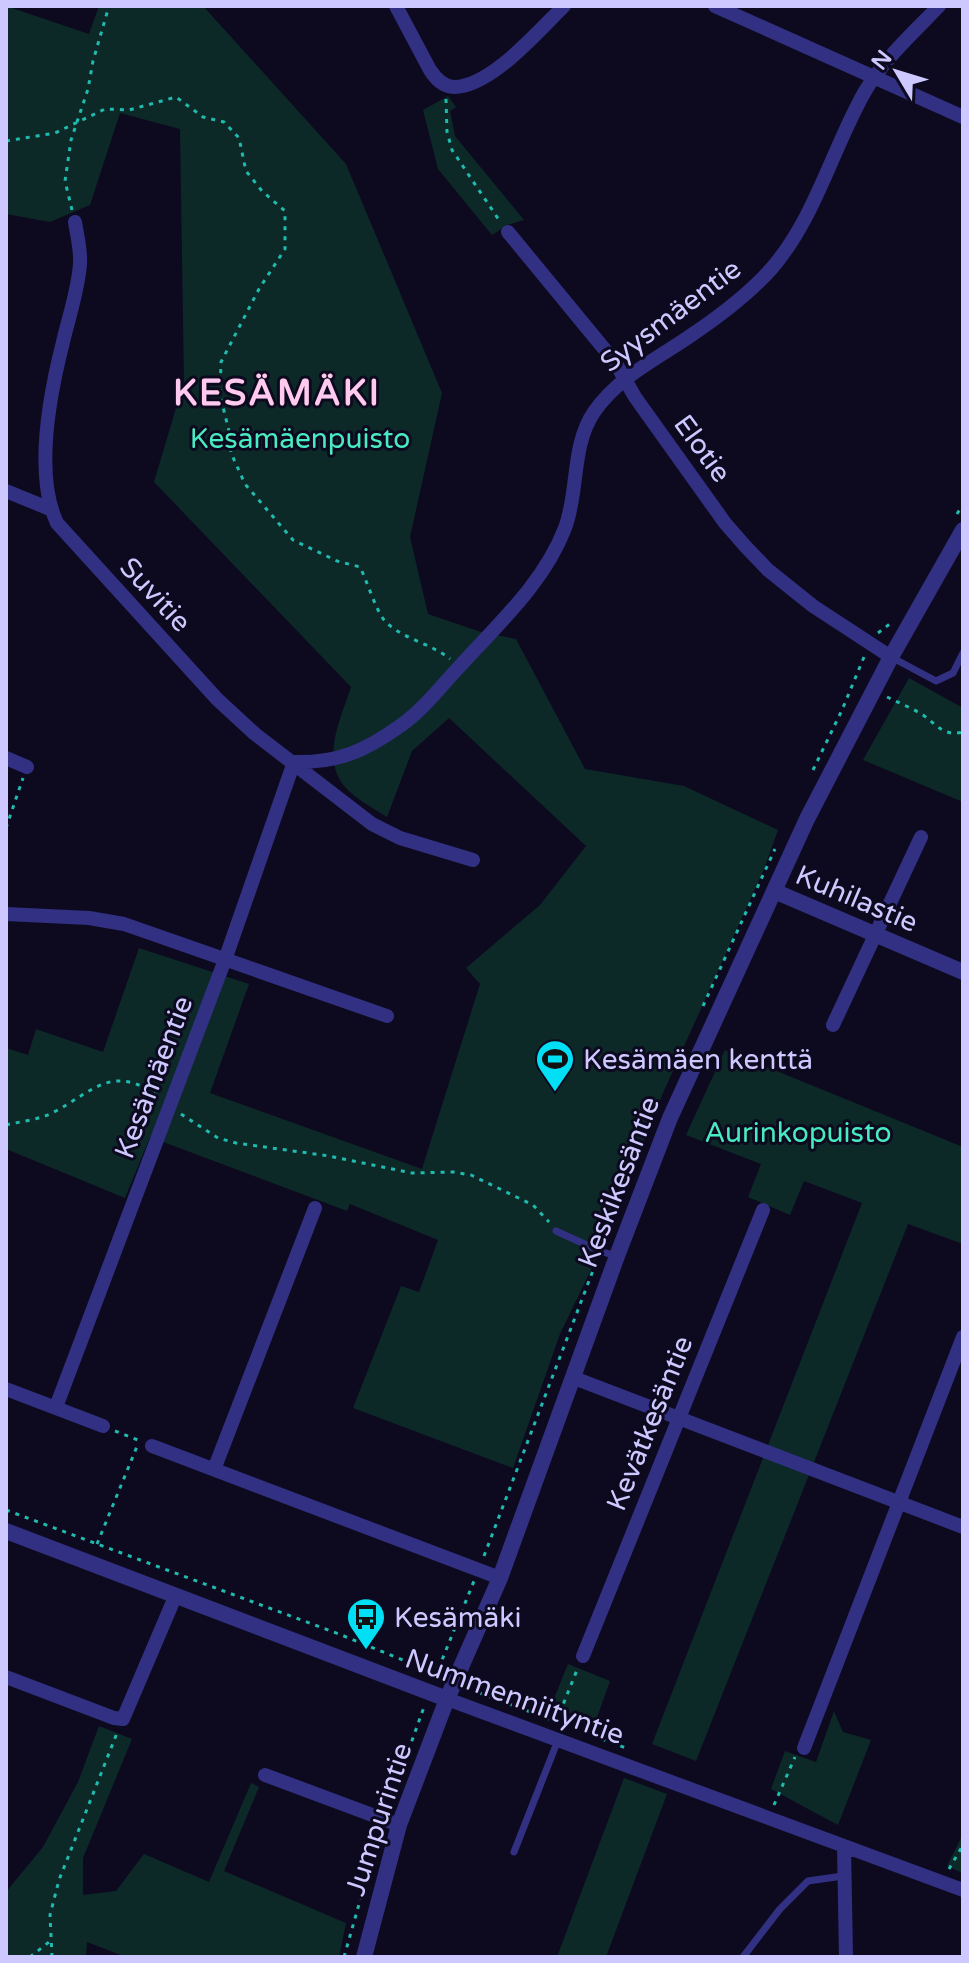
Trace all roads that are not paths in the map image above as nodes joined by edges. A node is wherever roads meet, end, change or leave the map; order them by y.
1 (396, 6) edge
2 (564, 6) edge
3 (715, 6) edge
4 (939, 6) edge
5 (874, 77) junction
6 (963, 117) edge
7 (75, 222) road end
8 (508, 232) road end
9 (625, 379) junction
10 (6, 491) edge
11 (50, 509) junction
12 (963, 530) edge
13 (963, 653) edge
14 (891, 657) junction
15 (6, 758) edge
16 (294, 762) junction
17 (27, 767) road end
18 (921, 837) dead end
19 (473, 860) dead end
20 (774, 891) junction
21 (6, 914) edge
22 (876, 934) junction
23 (226, 957) junction
24 (963, 972) edge
25 (387, 1016) dead end
26 (833, 1025) dead end
27 (315, 1208) dead end
28 (763, 1210) dead end
29 (556, 1231) road end
30 (617, 1256) junction
31 (963, 1337) edge
32 (574, 1378) junction
33 (6, 1389) edge
34 (56, 1407) junction
35 (679, 1418) junction
36 (103, 1426) road end
37 (146, 1443) road end
38 (215, 1467) junction
39 (900, 1502) junction
40 (963, 1527) edge
41 (6, 1531) edge
42 (500, 1578) junction
43 (175, 1597) junction
44 (583, 1656) road end
45 (7, 1679) edge
46 (447, 1699) junction
47 (554, 1738) junction
48 (804, 1748) road end
49 (265, 1775) dead end
50 (399, 1825) junction
51 (844, 1846) junction
52 (514, 1852) dead end
53 (843, 1876) junction
54 (963, 1890) edge
55 (364, 1957) edge
56 (743, 1957) edge
57 (846, 1957) edge

1 - 2 street
3 - 5 street
4 - 5 street, Syysmäentie
5 - 6 street
5 - 9 street, Syysmäentie
7 - 11 street
8 - 9 street, Elotie
9 - 14 street, Elotie
9 - 16 street, Syysmäentie
10 - 11 street
11 - 16 street, Suvitie
12 - 14 street, Keskikesäntie
13 - 14 lane
14 - 20 street, Keskikesäntie
15 - 17 street
16 - 19 street, Suvitie
16 - 23 street, Kesämäentie
18 - 22 street
20 - 22 street, Kuhilastie
20 - 30 street, Keskikesäntie
21 - 23 street
22 - 24 street, Kuhilastie
22 - 26 street
23 - 25 street
23 - 34 street, Kesämäentie
27 - 38 street
28 - 35 street, Kevätkesäntie
29 - 30 lane
30 - 32 street, Keskikesäntie
31 - 39 street
32 - 35 street
32 - 42 street, Keskikesäntie
33 - 34 street
34 - 36 street
35 - 39 street
35 - 44 street, Kevätkesäntie
37 - 38 street
38 - 42 street
39 - 40 street
39 - 48 street
41 - 43 street, Nummenniityntie
42 - 46 street, Keskikesäntie
43 - 45 street
43 - 46 street, Nummenniityntie
46 - 47 street, Nummenniityntie
46 - 50 street, Jumpurintie
47 - 51 street, Nummenniityntie
47 - 52 lane
49 - 50 street
50 - 55 street, Jumpurintie
51 - 53 street
51 - 54 street, Nummenniityntie
53 - 56 lane
53 - 57 street

